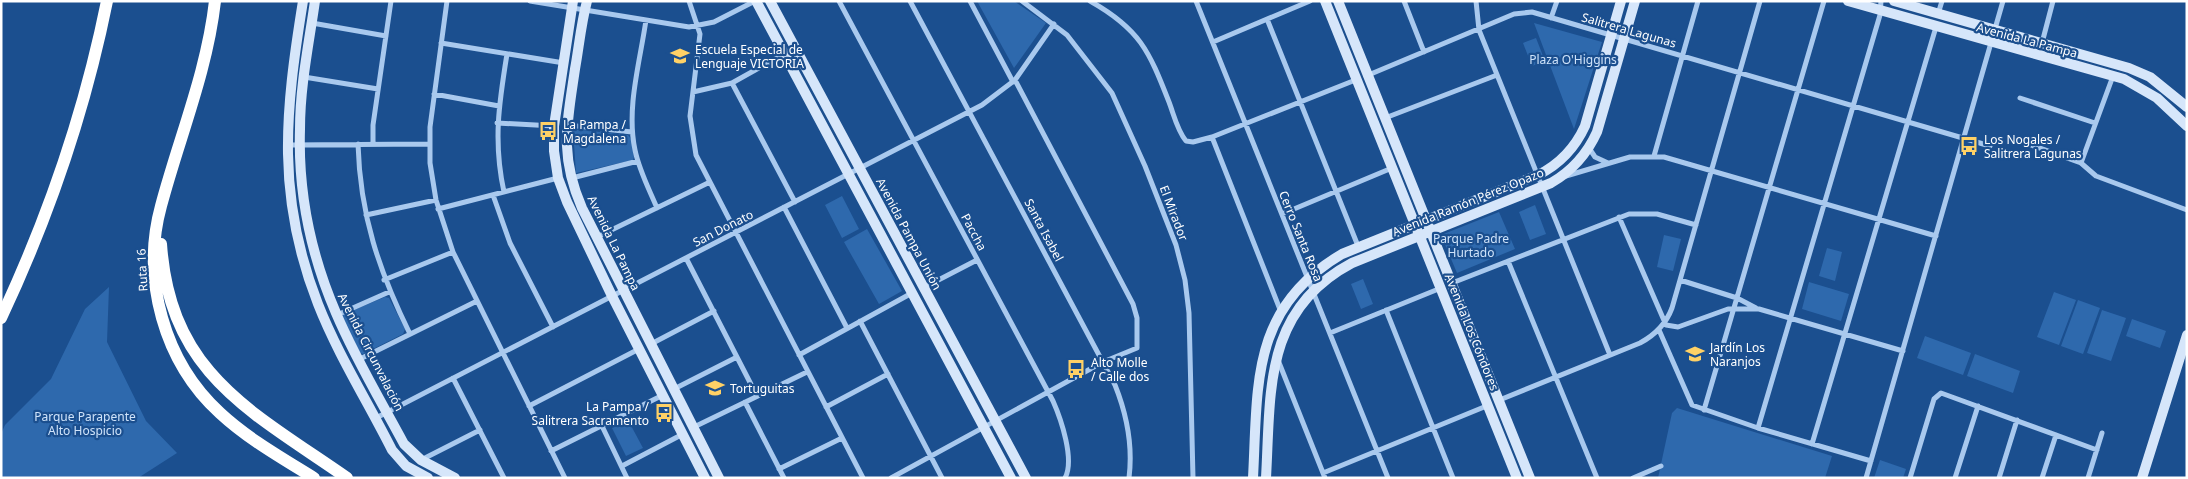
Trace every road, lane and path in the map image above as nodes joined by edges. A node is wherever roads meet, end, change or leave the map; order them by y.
1 (106, 1) edge
2 (215, 1) edge
3 (303, 1) edge
4 (315, 1) edge
5 (391, 1) edge
6 (447, 1) edge
7 (530, 1) edge
8 (689, 1) edge
9 (756, 1) edge
10 (770, 1) edge
11 (839, 1) edge
12 (910, 1) edge
13 (970, 1) edge
14 (1022, 1) edge
15 (1090, 1) edge
16 (1196, 1) edge
17 (1310, 1) edge
18 (1325, 1) edge
19 (1338, 1) edge
20 (1404, 1) edge
21 (1476, 1) edge
22 (1557, 1) edge
23 (1621, 1) edge
24 (1635, 1) edge
25 (1698, 1) edge
26 (1760, 1) edge
27 (1824, 1) edge
28 (1848, 1) edge
29 (1894, 1) edge
30 (1942, 1) edge
31 (2004, 1) edge
32 (2053, 1) edge
33 (572, 5) edge
34 (586, 6) edge
35 (1881, 6) edge
36 (1938, 14) junction
37 (1552, 18) junction
38 (1267, 19) junction
39 (646, 20) junction
40 (312, 23) junction
41 (1054, 24) junction
42 (699, 26) junction
43 (1936, 27) junction
44 (1479, 30) junction
45 (1995, 31) junction
46 (386, 36) junction
47 (1611, 36) junction
48 (1624, 39) junction
49 (1212, 42) junction
50 (441, 43) junction
51 (1991, 43) junction
52 (2042, 44) junction
53 (1424, 52) junction
54 (507, 54) junction
55 (784, 54) junction
56 (1682, 56) junction
57 (564, 63) junction
58 (1740, 73) junction
59 (1368, 75) junction
60 (1498, 75) junction
61 (2113, 76) junction
62 (304, 77) junction
63 (1357, 79) junction
64 (1014, 81) junction
65 (732, 83) junction
66 (378, 89) junction
67 (1798, 90) junction
68 (693, 92) junction
69 (434, 94) junction
70 (2020, 98) dead end
71 (1300, 102) junction
72 (499, 106) junction
73 (1853, 106) junction
74 (2187, 107) edge
75 (969, 112) junction
76 (1385, 118) junction
77 (1908, 122) junction
78 (497, 123) junction
79 (2095, 123) junction
80 (1246, 124) junction
81 (567, 125) junction
82 (554, 126) junction
83 (2187, 126) edge
84 (632, 132) junction
85 (1212, 137) junction
86 (1964, 138) junction
87 (2012, 138) dead end
88 (914, 140) junction
89 (287, 144) junction
90 (300, 144) junction
91 (358, 144) junction
92 (373, 144) junction
93 (429, 144) junction
94 (1990, 146) dead end
95 (1589, 148) junction
96 (1654, 156) junction
97 (638, 161) junction
98 (1608, 163) junction
99 (2081, 163) junction
100 (860, 168) junction
101 (1392, 168) junction
102 (1712, 170) junction
103 (849, 174) junction
104 (1538, 175) junction
105 (558, 178) junction
106 (571, 178) junction
107 (1558, 178) junction
108 (710, 182) junction
109 (1542, 186) junction
110 (1769, 187) junction
111 (1336, 191) junction
112 (504, 192) junction
113 (164, 194) junction
114 (493, 195) junction
115 (436, 200) junction
116 (795, 202) junction
117 (1824, 203) junction
118 (784, 207) junction
119 (657, 208) junction
120 (438, 209) junction
121 (2187, 210) edge
122 (1282, 214) junction
123 (366, 215) junction
124 (1619, 217) junction
125 (1426, 220) junction
126 (1879, 220) junction
127 (1415, 224) junction
128 (1696, 225) junction
129 (1431, 231) junction
130 (736, 232) junction
131 (1420, 235) junction
132 (1936, 236) junction
133 (597, 237) junction
134 (1564, 239) junction
135 (1358, 246) junction
136 (453, 252) junction
137 (686, 258) junction
138 (977, 260) junction
139 (1508, 261) junction
140 (384, 280) junction
141 (1308, 280) junction
142 (1680, 280) junction
143 (1452, 283) junction
144 (924, 288) junction
145 (1441, 288) junction
146 (623, 290) junction
147 (1313, 291) junction
148 (389, 292) junction
149 (912, 293) junction
150 (612, 296) junction
151 (1737, 298) junction
152 (477, 301) junction
153 (1734, 308) junction
154 (1759, 309) junction
155 (1386, 310) junction
156 (714, 311) junction
157 (1281, 312) junction
158 (336, 315) junction
159 (1, 318) edge
160 (1790, 318) junction
161 (860, 321) junction
162 (1664, 324) junction
163 (552, 327) junction
164 (847, 328) junction
165 (1659, 330) junction
166 (1330, 333) junction
167 (410, 334) junction
168 (1845, 334) junction
169 (2187, 335) edge
170 (651, 344) junction
171 (639, 349) junction
172 (1903, 351) junction
173 (502, 353) junction
174 (799, 355) junction
175 (1276, 355) junction
176 (1610, 355) junction
177 (737, 357) junction
178 (360, 359) junction
179 (1103, 362) junction
180 (807, 372) junction
181 (888, 374) junction
182 (1556, 377) junction
183 (453, 378) junction
184 (674, 388) junction
185 (1048, 392) junction
186 (663, 395) junction
187 (757, 396) junction
188 (1499, 401) junction
189 (745, 402) junction
190 (1488, 405) junction
191 (529, 406) junction
192 (1978, 406) junction
193 (826, 407) junction
194 (1704, 410) junction
195 (387, 412) junction
196 (376, 418) junction
197 (2017, 420) junction
198 (995, 421) junction
199 (602, 426) junction
200 (694, 428) junction
201 (983, 428) junction
202 (1433, 428) junction
203 (1758, 428) junction
204 (480, 430) junction
205 (2102, 433) dead end
206 (683, 434) junction
207 (2056, 435) junction
208 (842, 438) junction
209 (1812, 444) junction
210 (2097, 450) junction
211 (551, 451) junction
212 (1377, 451) junction
213 (931, 456) junction
214 (421, 460) junction
215 (1871, 461) junction
216 (622, 466) junction
217 (1661, 466) dead end
218 (779, 469) junction
219 (1324, 475) edge
220 (1066, 477) edge
221 (314, 478) edge
222 (347, 478) edge
223 (428, 478) edge
224 (455, 478) edge
225 (504, 478) edge
226 (565, 478) edge
227 (628, 478) edge
228 (705, 478) edge
229 (720, 478) edge
230 (784, 478) edge
231 (863, 478) edge
232 (891, 478) edge
233 (942, 478) edge
234 (1011, 478) edge
235 (1026, 478) edge
236 (1129, 478) edge
237 (1193, 478) edge
238 (1253, 478) edge
239 (1266, 478) edge
240 (1388, 478) edge
241 (1453, 478) edge
242 (1518, 478) edge
243 (1530, 478) edge
244 (1597, 478) edge
245 (1633, 478) edge
246 (1866, 478) edge
247 (1910, 478) edge
248 (1956, 478) edge
249 (1999, 478) edge
250 (2042, 478) edge
251 (2088, 478) edge
252 (2142, 478) edge

1 - 159 highway
2 - 113 highway, Ruta 16
3 - 89 street, Avenida Circunvalación
4 - 40 street, Avenida Circunvalación
5 - 46 street
6 - 50 street
7 - 33 street
8 - 42 street
9 - 42 street
9 - 55 street, Avenida Pampa Unión
10 - 100 street, Avenida Pampa Unión
11 - 88 street, Paccha
12 - 75 street, Santa Isabel
13 - 64 street
14 - 41 street, El Mirador
15 - 85 street, Salitrera Lagunas
16 - 49 street, Cerro Santa Rosa
17 - 38 street
18 - 63 street, Avenida Los Cóndores
19 - 59 street, Avenida Los Cóndores
20 - 53 street
21 - 44 street
22 - 37 street
23 - 47 street, Avenida Ramón Pérez Opazo
24 - 48 street, Avenida Ramón Pérez Opazo
25 - 56 street
26 - 58 street
27 - 67 street
28 - 35 street, Avenida La Pampa
29 - 36 street, Avenida La Pampa
30 - 36 street
31 - 45 street
32 - 52 street
33 - 34 street
33 - 57 street, Avenida La Pampa
34 - 39 street
34 - 81 street, Avenida La Pampa
35 - 43 street, Avenida La Pampa
35 - 73 street
36 - 45 street, Avenida La Pampa
37 - 44 street, Salitrera Lagunas
37 - 47 street, Salitrera Lagunas
38 - 49 street
38 - 71 street
39 - 42 street
39 - 84 street
40 - 46 street
40 - 62 street, Avenida Circunvalación
41 - 64 street, San Donato
41 - 237 street, El Mirador
42 - 68 street
43 - 51 street, Avenida La Pampa
43 - 77 street
44 - 53 street, Salitrera Lagunas
44 - 60 street
45 - 51 street
45 - 52 street, Avenida La Pampa
46 - 66 street
47 - 48 street, Salitrera Lagunas
47 - 104 street, Avenida Ramón Pérez Opazo
48 - 56 street, Salitrera Lagunas
48 - 95 street, Avenida Ramón Pérez Opazo
49 - 80 street, Cerro Santa Rosa
50 - 54 street
50 - 69 street
51 - 61 street, Avenida La Pampa
51 - 86 street
52 - 74 street, Avenida La Pampa
53 - 59 street, Salitrera Lagunas
54 - 57 street
54 - 72 street
55 - 65 street
55 - 103 street, Avenida Pampa Unión
56 - 58 street, Salitrera Lagunas
56 - 96 street
57 - 82 street, Avenida La Pampa
58 - 67 street, Salitrera Lagunas
58 - 102 street
59 - 63 street, Salitrera Lagunas
59 - 76 street, Avenida Los Cóndores
60 - 76 street
60 - 104 street
61 - 79 street
61 - 83 street, Avenida La Pampa
62 - 66 street
62 - 90 street, Avenida Circunvalación
63 - 71 street, Salitrera Lagunas
63 - 101 street, Avenida Los Cóndores
64 - 75 street, San Donato
64 - 179 street
65 - 68 street
65 - 116 street
66 - 92 street
67 - 73 street, Salitrera Lagunas
67 - 110 street
68 - 108 street
69 - 72 street
69 - 93 street
70 - 79 street
71 - 80 street, Salitrera Lagunas
71 - 111 street
72 - 78 street
73 - 77 street, Salitrera Lagunas
73 - 117 street
75 - 88 street, San Donato
75 - 179 street, Santa Isabel
76 - 125 street, Avenida Los Cóndores
77 - 86 street, Salitrera Lagunas
77 - 126 street
78 - 82 street
78 - 112 street
79 - 99 street
80 - 85 street, Salitrera Lagunas
80 - 122 street, Cerro Santa Rosa
81 - 84 street
81 - 106 street, Avenida La Pampa
82 - 105 street, Avenida La Pampa
84 - 97 street
85 - 157 street
86 - 94 street, Salitrera Lagunas
86 - 132 street
87 - 99 street
88 - 100 street, San Donato
88 - 138 street, Paccha
89 - 90 street
89 - 196 street, Avenida Circunvalación
90 - 91 street
90 - 158 street, Avenida Circunvalación
91 - 92 street
91 - 123 street
92 - 93 street
93 - 115 street
95 - 98 street
95 - 107 street, Avenida Ramón Pérez Opazo
96 - 98 street
96 - 102 street
97 - 106 street
97 - 119 street
98 - 107 street
99 - 121 street
100 - 103 street, San Donato
100 - 144 street, Avenida Pampa Unión
101 - 111 street
101 - 127 street, Avenida Los Cóndores
102 - 110 street
102 - 128 street
103 - 116 street, San Donato
103 - 149 street, Avenida Pampa Unión
104 - 109 street
104 - 125 street, Avenida Ramón Pérez Opazo
105 - 112 street
105 - 150 street, Avenida La Pampa
106 - 133 street, Avenida La Pampa
107 - 109 street, Avenida Ramón Pérez Opazo
108 - 119 street
108 - 130 street
109 - 129 street, Avenida Ramón Pérez Opazo
109 - 134 street
110 - 117 street
110 - 151 street
111 - 122 street
111 - 135 street
112 - 114 street
113 - 221 highway, Ruta 16
113 - 222 highway
114 - 120 street
114 - 163 street
115 - 120 street
115 - 123 street
116 - 118 street, San Donato
117 - 126 street
117 - 160 street
118 - 130 street, San Donato
118 - 164 street
119 - 133 street
120 - 136 street
122 - 141 street, Cerro Santa Rosa
123 - 140 street
124 - 128 street
124 - 134 street
124 - 162 street
125 - 127 street, Avenida Ramón Pérez Opazo
125 - 129 street, Avenida Los Cóndores
126 - 132 street
126 - 168 street
127 - 131 street, Avenida Los Cóndores
127 - 135 street, Avenida Ramón Pérez Opazo
128 - 142 street
129 - 131 street, Avenida Ramón Pérez Opazo
129 - 143 street, Avenida Los Cóndores
130 - 137 street, San Donato
130 - 174 street
131 - 145 street, Avenida Los Cóndores
131 - 147 street, Avenida Ramón Pérez Opazo
132 - 172 street
133 - 146 street, Avenida La Pampa
134 - 139 street
134 - 176 street
135 - 141 street, Avenida Ramón Pérez Opazo
136 - 140 street
136 - 152 street
137 - 146 street, San Donato
137 - 156 street
138 - 144 street
138 - 185 street, Paccha
139 - 143 street
139 - 182 street
140 - 148 street
141 - 147 street, Cerro Santa Rosa
141 - 157 street, Avenida Ramón Pérez Opazo
142 - 151 street
142 - 162 street
143 - 188 street, Avenida Los Cóndores
144 - 198 street, Avenida Pampa Unión
145 - 155 street
145 - 190 street, Avenida Los Cóndores
146 - 150 street, San Donato
146 - 170 street, Avenida La Pampa
147 - 166 street, Cerro Santa Rosa
147 - 175 street, Avenida Ramón Pérez Opazo
148 - 158 street
148 - 167 street
149 - 161 street
149 - 201 street, Avenida Pampa Unión
150 - 163 street, San Donato
150 - 171 street, Avenida La Pampa
151 - 153 street
151 - 154 street
152 - 167 street
152 - 173 street
153 - 154 street
153 - 162 street
153 - 194 street
154 - 160 street
155 - 166 street
155 - 202 street
156 - 170 street
156 - 177 street
157 - 238 street, Avenida Ramón Pérez Opazo
158 - 178 street, Avenida Circunvalación
160 - 168 street
160 - 203 street
161 - 164 street
161 - 181 street
162 - 165 street
163 - 173 street, San Donato
164 - 174 street
165 - 176 street
165 - 194 street
166 - 212 street, Cerro Santa Rosa
167 - 178 street
168 - 172 street
168 - 209 street
169 - 252 street
170 - 184 street, Avenida La Pampa
171 - 186 street, Avenida La Pampa
171 - 191 street
172 - 215 street
173 - 183 street, San Donato
173 - 191 street
174 - 180 street
175 - 219 street
175 - 239 street, Avenida Ramón Pérez Opazo
176 - 182 street
177 - 184 street
177 - 187 street
178 - 195 street, Avenida Circunvalación
179 - 185 street
179 - 236 street, Santa Isabel
180 - 187 street
180 - 193 street
181 - 193 street
181 - 213 street
182 - 188 street
182 - 244 street
183 - 195 street, San Donato
183 - 204 street
184 - 200 street, Avenida La Pampa
185 - 198 street
185 - 220 street, Paccha
186 - 199 street
186 - 206 street, Avenida La Pampa
187 - 189 street
188 - 190 street
188 - 243 street, Avenida Los Cóndores
189 - 200 street
189 - 218 street
190 - 202 street
190 - 242 street, Avenida Los Cóndores
191 - 211 street
192 - 197 street
192 - 247 street
192 - 248 street
193 - 208 street
194 - 203 street
195 - 196 street, San Donato
195 - 214 street, Avenida Circunvalación
196 - 223 street, Avenida Circunvalación
197 - 207 street
197 - 249 street
198 - 201 street
198 - 235 street, Avenida Pampa Unión
199 - 211 street
199 - 216 street
200 - 229 street, Avenida La Pampa
201 - 213 street
201 - 234 street, Avenida Pampa Unión
202 - 212 street
202 - 241 street
203 - 209 street
204 - 214 street
204 - 225 street
205 - 210 street
206 - 216 street
206 - 228 street, Avenida La Pampa
207 - 210 street
207 - 250 street
208 - 218 street
208 - 231 street
209 - 215 street
210 - 251 street
211 - 226 street
212 - 219 street
212 - 240 street, Cerro Santa Rosa
213 - 232 street
213 - 233 street
214 - 224 street, Avenida Circunvalación
215 - 246 street
216 - 227 street
217 - 245 street
218 - 230 street

